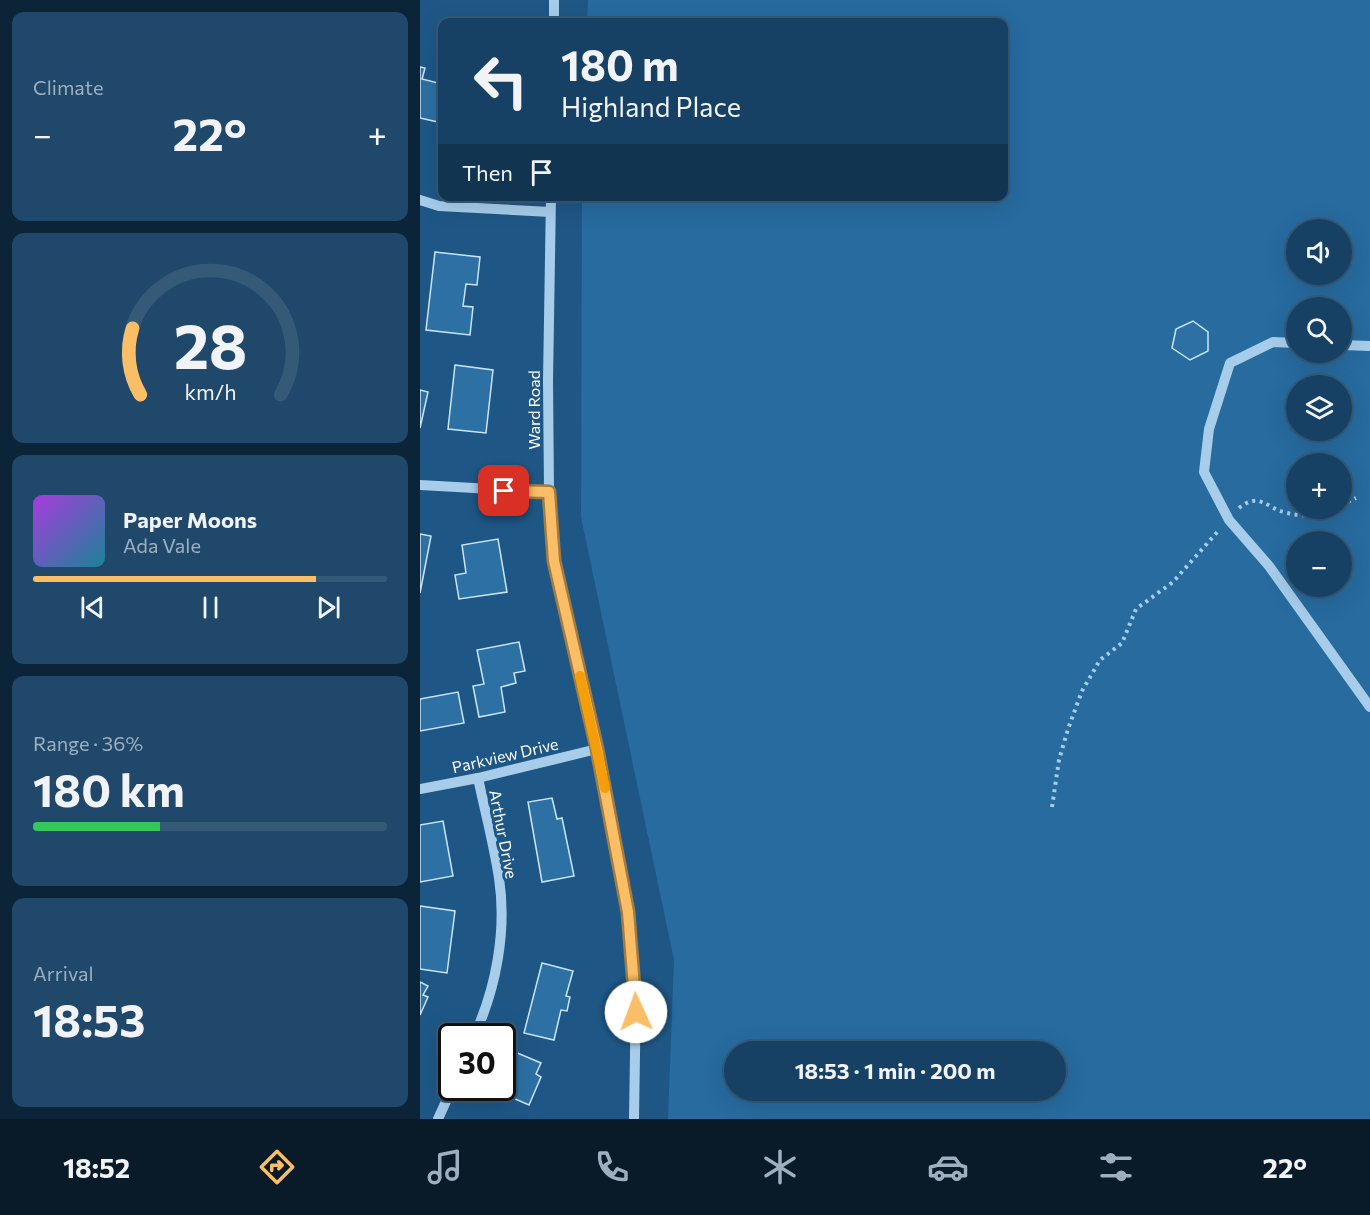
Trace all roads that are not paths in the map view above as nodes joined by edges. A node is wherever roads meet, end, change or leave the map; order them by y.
1 (554, 0) edge
2 (554, 18) edge
3 (420, 200) edge
4 (551, 201) edge
5 (550, 212) junction
6 (1286, 343) edge
7 (1352, 345) edge
8 (1370, 346) edge
9 (420, 485) edge
10 (549, 492) junction
11 (1370, 707) edge
12 (597, 749) junction
13 (478, 778) junction
14 (420, 789) edge
15 (480, 1023) edge
16 (446, 1101) edge
17 (438, 1119) edge
18 (634, 1119) edge

1 - 2 street
3 - 5 street
4 - 5 street, Ward Road
5 - 10 street, Ward Road
6 - 11 street
7 - 8 street
9 - 10 street
10 - 12 street, Ward Road
12 - 13 street, Parkview Drive
12 - 18 street, Ward Road
13 - 14 street, Parkview Drive
13 - 15 street, Arthur Drive
16 - 17 street

